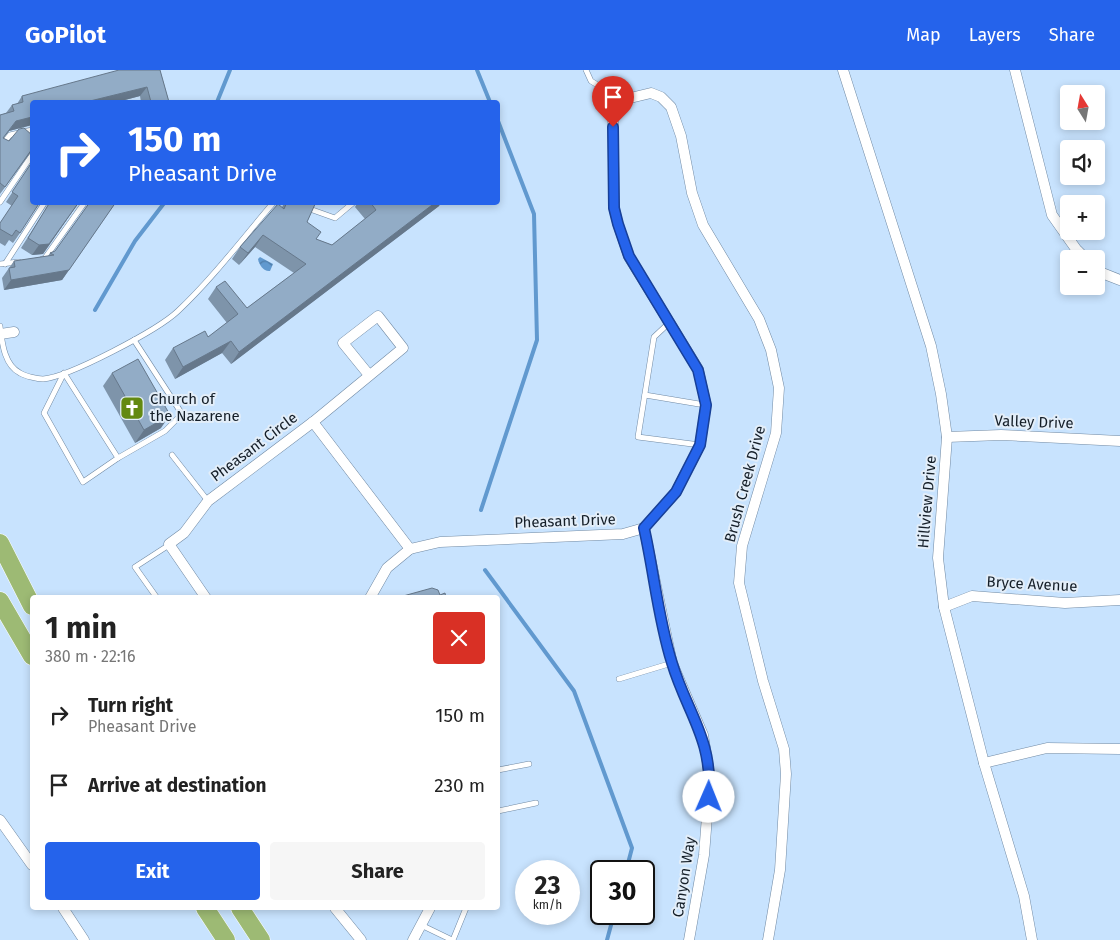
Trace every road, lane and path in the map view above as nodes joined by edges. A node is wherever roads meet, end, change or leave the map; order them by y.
1 (586, 70) edge
2 (842, 70) edge
3 (1015, 70) edge
4 (622, 100) junction
5 (30, 130) edge
6 (0, 148) edge
7 (30, 158) edge
8 (0, 202) edge
9 (43, 205) edge
10 (83, 205) edge
11 (271, 205) edge
12 (350, 205) edge
13 (298, 206) edge
14 (1077, 250) edge
15 (29, 260) edge
16 (37, 260) edge
17 (3, 264) edge
18 (1105, 274) edge
19 (1120, 280) edge
20 (670, 322) junction
21 (0, 332) edge
22 (14, 332) dead end
23 (134, 340) junction
24 (64, 373) junction
25 (369, 375) junction
26 (645, 395) junction
27 (706, 405) junction
28 (312, 422) junction
29 (947, 437) junction
30 (1120, 441) edge
31 (700, 445) junction
32 (172, 455) dead end
33 (118, 458) junction
34 (208, 501) junction
35 (644, 528) junction
36 (0, 543) edge
37 (169, 544) junction
38 (410, 549) junction
39 (155, 595) edge
40 (204, 595) edge
41 (372, 595) edge
42 (1120, 600) edge
43 (0, 601) edge
44 (30, 602) edge
45 (944, 607) junction
46 (30, 653) edge
47 (672, 663) junction
48 (619, 679) dead end
49 (1120, 749) edge
50 (984, 763) junction
51 (529, 764) dead end
52 (500, 770) edge
53 (536, 803) dead end
54 (500, 811) edge
55 (0, 820) edge
56 (30, 862) edge
57 (64, 910) edge
58 (206, 910) edge
59 (241, 910) edge
60 (337, 910) edge
61 (429, 910) edge
62 (465, 910) edge
63 (422, 925) junction
64 (84, 940) edge
65 (226, 940) edge
66 (261, 940) edge
67 (361, 940) edge
68 (413, 940) edge
69 (452, 940) edge
70 (689, 940) edge
71 (768, 940) edge
72 (1032, 940) edge

1 - 4 lane
2 - 29 street, Hillview Drive
3 - 14 street
4 - 20 street
4 - 71 street, Brush Creek Drive
5 - 6 lane
7 - 8 lane
9 - 17 lane
10 - 16 lane
11 - 23 lane
12 - 13 lane
15 - 17 lane
18 - 19 street
20 - 26 lane
20 - 27 street
21 - 22 street
21 - 24 lane
23 - 24 lane
23 - 33 lane
24 - 33 lane
24 - 33 lane
25 - 25 street
25 - 28 street
26 - 27 lane
26 - 31 lane
27 - 31 street
28 - 34 street, Pheasant Circle
28 - 38 street, Pheasant Circle
29 - 30 street, Valley Drive
29 - 45 street, Hillview Drive
31 - 35 street
32 - 34 lane
34 - 37 street, Pheasant Circle
35 - 38 street, Pheasant Drive
35 - 47 street, Canyon Way
36 - 44 highway
37 - 39 lane
37 - 40 street
38 - 41 street, Pheasant Drive
42 - 45 street, Bryce Avenue
43 - 46 highway
45 - 50 street, Hillview Drive
47 - 48 lane
47 - 70 street, Canyon Way
49 - 50 street
50 - 72 street, Hillview Drive
51 - 52 lane
53 - 54 lane
55 - 56 street
57 - 64 street
58 - 65 highway
59 - 66 highway
60 - 67 street
61 - 63 street
62 - 69 lane
63 - 68 street
63 - 69 lane

